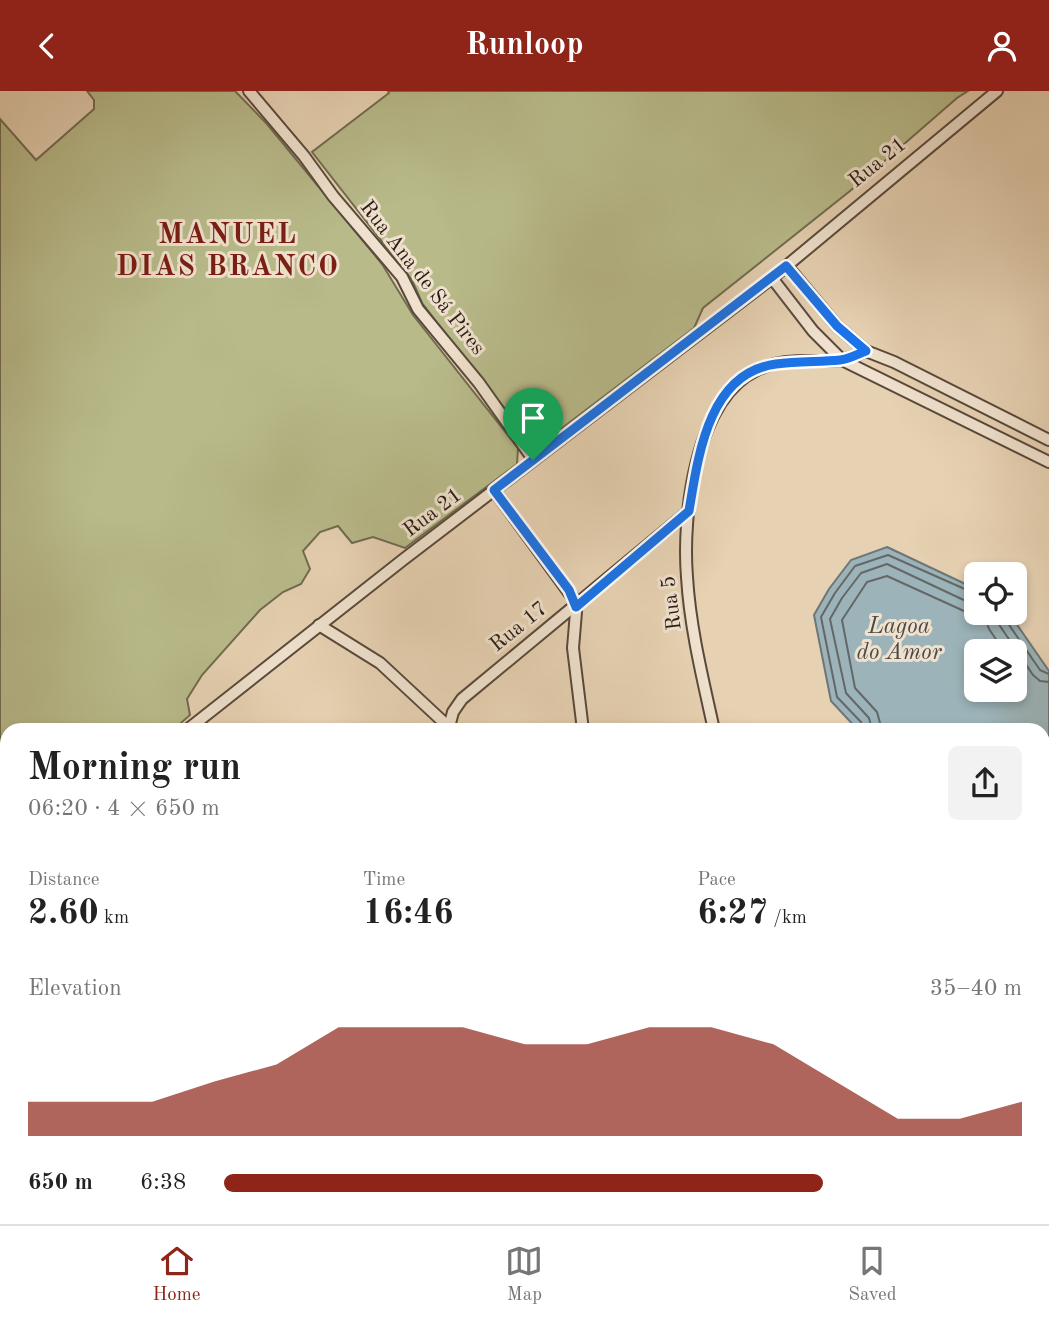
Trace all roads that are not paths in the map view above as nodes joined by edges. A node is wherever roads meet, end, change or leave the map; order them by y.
1 (248, 91) edge
2 (997, 91) edge
3 (786, 266) junction
4 (772, 278) junction
5 (866, 351) junction
6 (842, 360) junction
7 (1049, 440) edge
8 (533, 460) junction
9 (1049, 462) edge
10 (494, 490) junction
11 (689, 511) junction
12 (576, 607) junction
13 (319, 625) junction
14 (196, 723) edge
15 (445, 723) edge
16 (451, 723) edge
17 (582, 723) edge
18 (713, 723) edge

1 - 8 street, Rua Ana de Sá Pires
2 - 3 street, Rua 21
3 - 4 street, Rua 21
3 - 5 street
4 - 6 street
4 - 8 street, Rua 21
5 - 6 street
5 - 7 street
6 - 9 street
6 - 11 street, Rua 5
8 - 10 street, Rua 21
10 - 12 street
10 - 13 street, Rua 21
11 - 12 street, Rua 17
11 - 18 street, Rua 5
12 - 16 street, Rua 17
12 - 17 street
13 - 14 street, Rua 21
13 - 15 street

